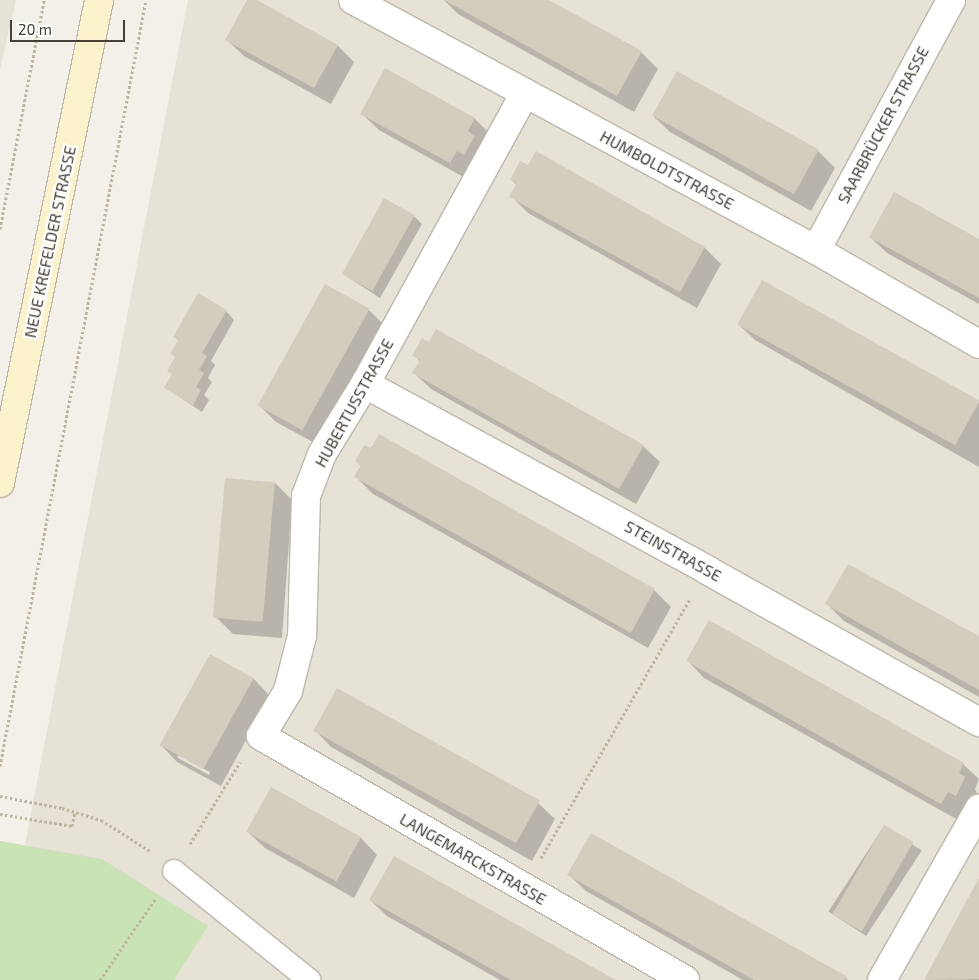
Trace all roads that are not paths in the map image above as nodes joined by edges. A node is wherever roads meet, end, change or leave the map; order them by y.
1 (99, 0) edge
2 (353, 0) edge
3 (951, 0) edge
4 (525, 93) junction
5 (816, 250) junction
6 (979, 344) edge
7 (365, 384) junction
8 (0, 483) edge
9 (979, 722) edge
10 (262, 736) joint
11 (979, 809) edge
12 (174, 871) road end
13 (309, 980) edge
14 (685, 980) edge
15 (882, 980) edge

1 - 8 main road, NEUE KREFELDER STRASSE
2 - 4 street, HUMBOLDTSTRASSE
3 - 5 street, SAARBRÜCKER STRASSE
4 - 5 street, HUMBOLDTSTRASSE
4 - 7 street, HUBERTUSSTRASSE
5 - 6 street, HUMBOLDTSTRASSE
7 - 9 street, STEINSTRASSE
7 - 10 street, HUBERTUSSTRASSE
10 - 14 street, LANGEMARCKSTRASSE
11 - 15 street
12 - 13 lane

